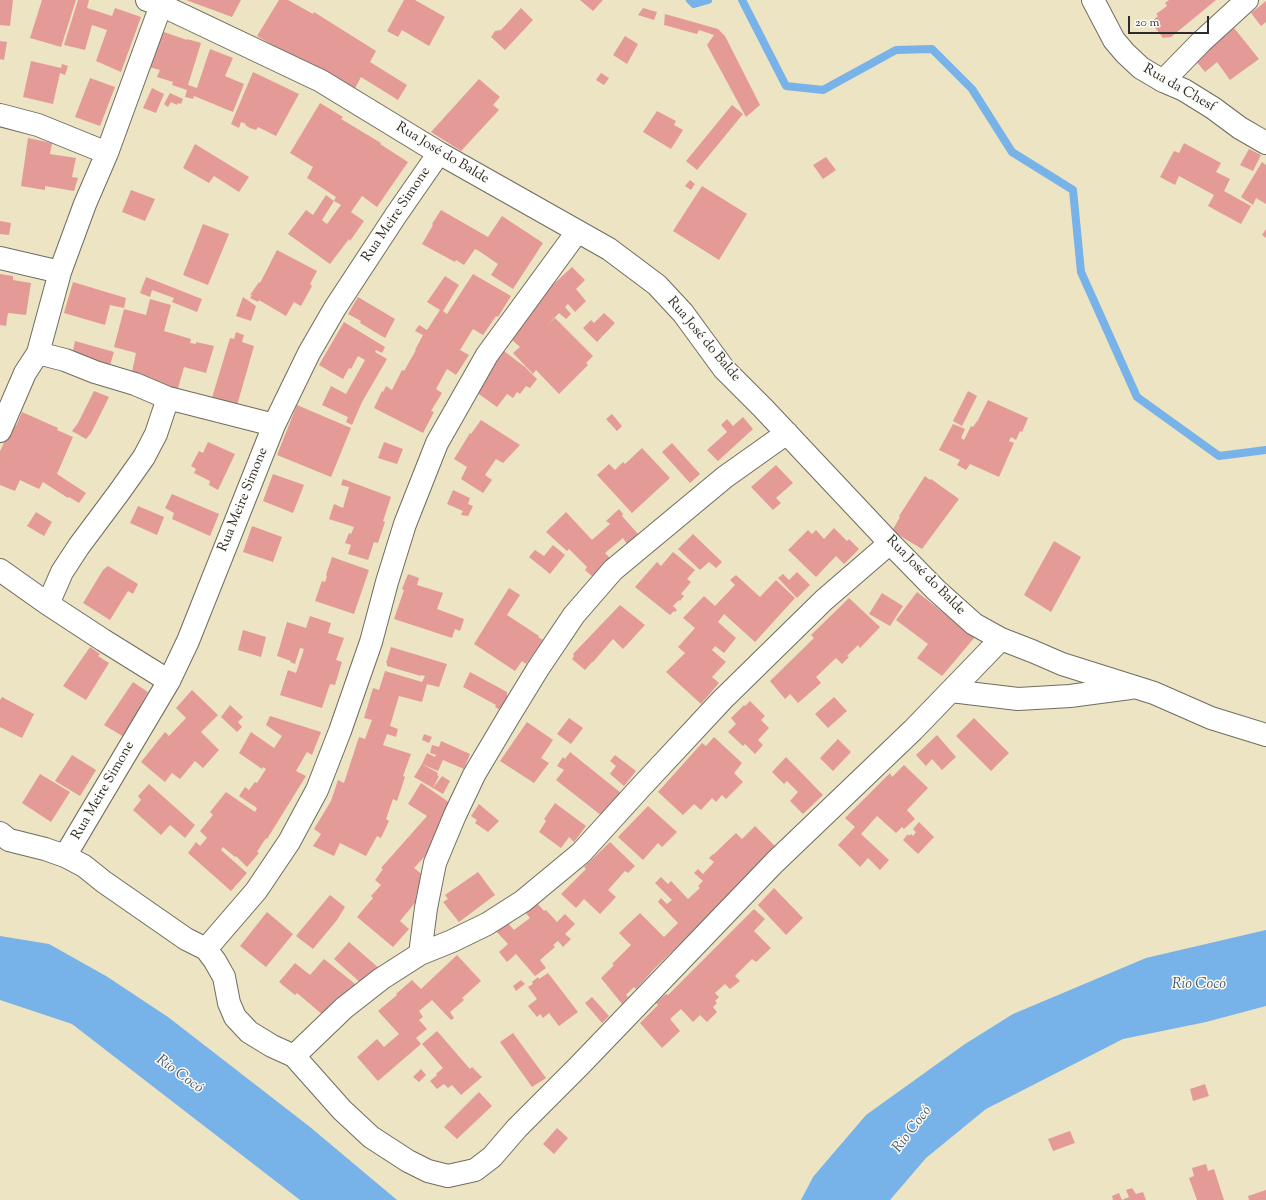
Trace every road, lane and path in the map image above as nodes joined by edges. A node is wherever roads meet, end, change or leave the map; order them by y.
1 (1093, 0) edge
2 (1110, 0) edge
3 (1247, 0) edge
4 (151, 2) edge
5 (1114, 40) junction
6 (1163, 81) junction
7 (0, 115) edge
8 (1266, 144) edge
9 (107, 153) junction
10 (439, 153) junction
11 (577, 232) junction
12 (0, 258) edge
13 (60, 272) junction
14 (38, 353) junction
15 (168, 398) junction
16 (274, 425) junction
17 (0, 431) edge
18 (787, 433) junction
19 (890, 543) junction
20 (0, 570) edge
21 (48, 604) junction
22 (1001, 639) junction
23 (169, 681) junction
24 (1135, 687) junction
25 (952, 691) junction
26 (1266, 735) edge
27 (0, 833) edge
28 (65, 856) junction
29 (206, 949) junction
30 (420, 954) junction
31 (294, 1056) junction

1 - 5 street, Rua da Chesf
2 - 5 street
3 - 6 street
4 - 9 street
4 - 10 street, Rua José do Balde
5 - 6 street, Rua da Chesf
6 - 8 street, Rua da Chesf
7 - 9 street
9 - 13 street
10 - 11 street, Rua José do Balde
10 - 16 street, Rua Meire Simone
11 - 18 street, Rua José do Balde
11 - 29 street
12 - 13 street
13 - 14 street
14 - 15 street
14 - 17 street
15 - 16 street
15 - 21 street
16 - 23 street, Rua Meire Simone
18 - 19 street, Rua José do Balde
18 - 30 street
19 - 22 street, Rua José do Balde
19 - 30 street
20 - 21 street
21 - 23 street
22 - 24 street, Rua José do Balde
22 - 25 street
23 - 28 street, Rua Meire Simone
24 - 25 street
24 - 26 street, Rua José do Balde
25 - 31 street
27 - 28 street
28 - 29 street
29 - 31 street
30 - 31 street

